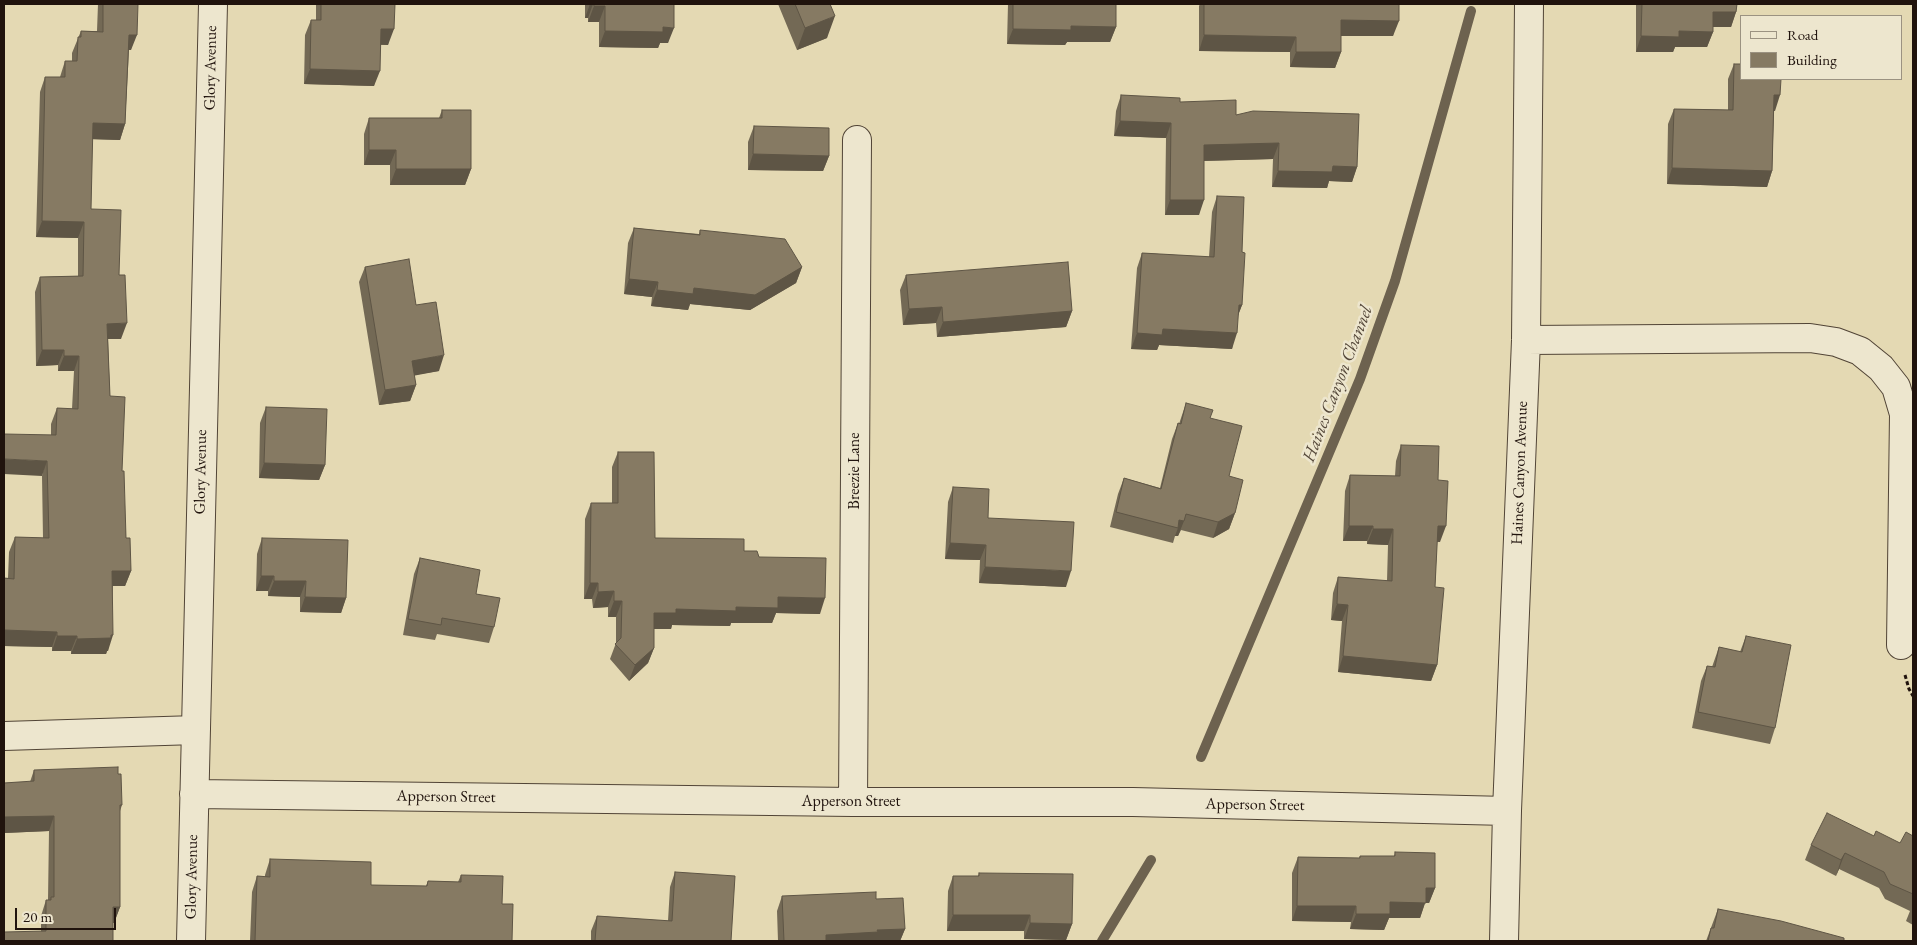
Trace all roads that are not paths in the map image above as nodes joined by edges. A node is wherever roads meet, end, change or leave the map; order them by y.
1 (213, 4) edge
2 (1529, 4) edge
3 (856, 140) dead end
4 (1526, 340) junction
5 (1901, 645) dead end
6 (196, 730) junction
7 (4, 736) edge
8 (194, 794) junction
9 (853, 802) junction
10 (1507, 811) junction
11 (191, 941) edge
12 (1504, 941) edge

1 - 6 street, Glory Avenue
2 - 4 street, Haines Canyon Avenue
3 - 9 street, Breezie Lane
4 - 5 street
4 - 10 street, Haines Canyon Avenue
6 - 7 street
6 - 8 street, Glory Avenue
8 - 9 street, Apperson Street
8 - 11 street, Glory Avenue
9 - 10 street, Apperson Street
10 - 12 street, Haines Canyon Avenue

